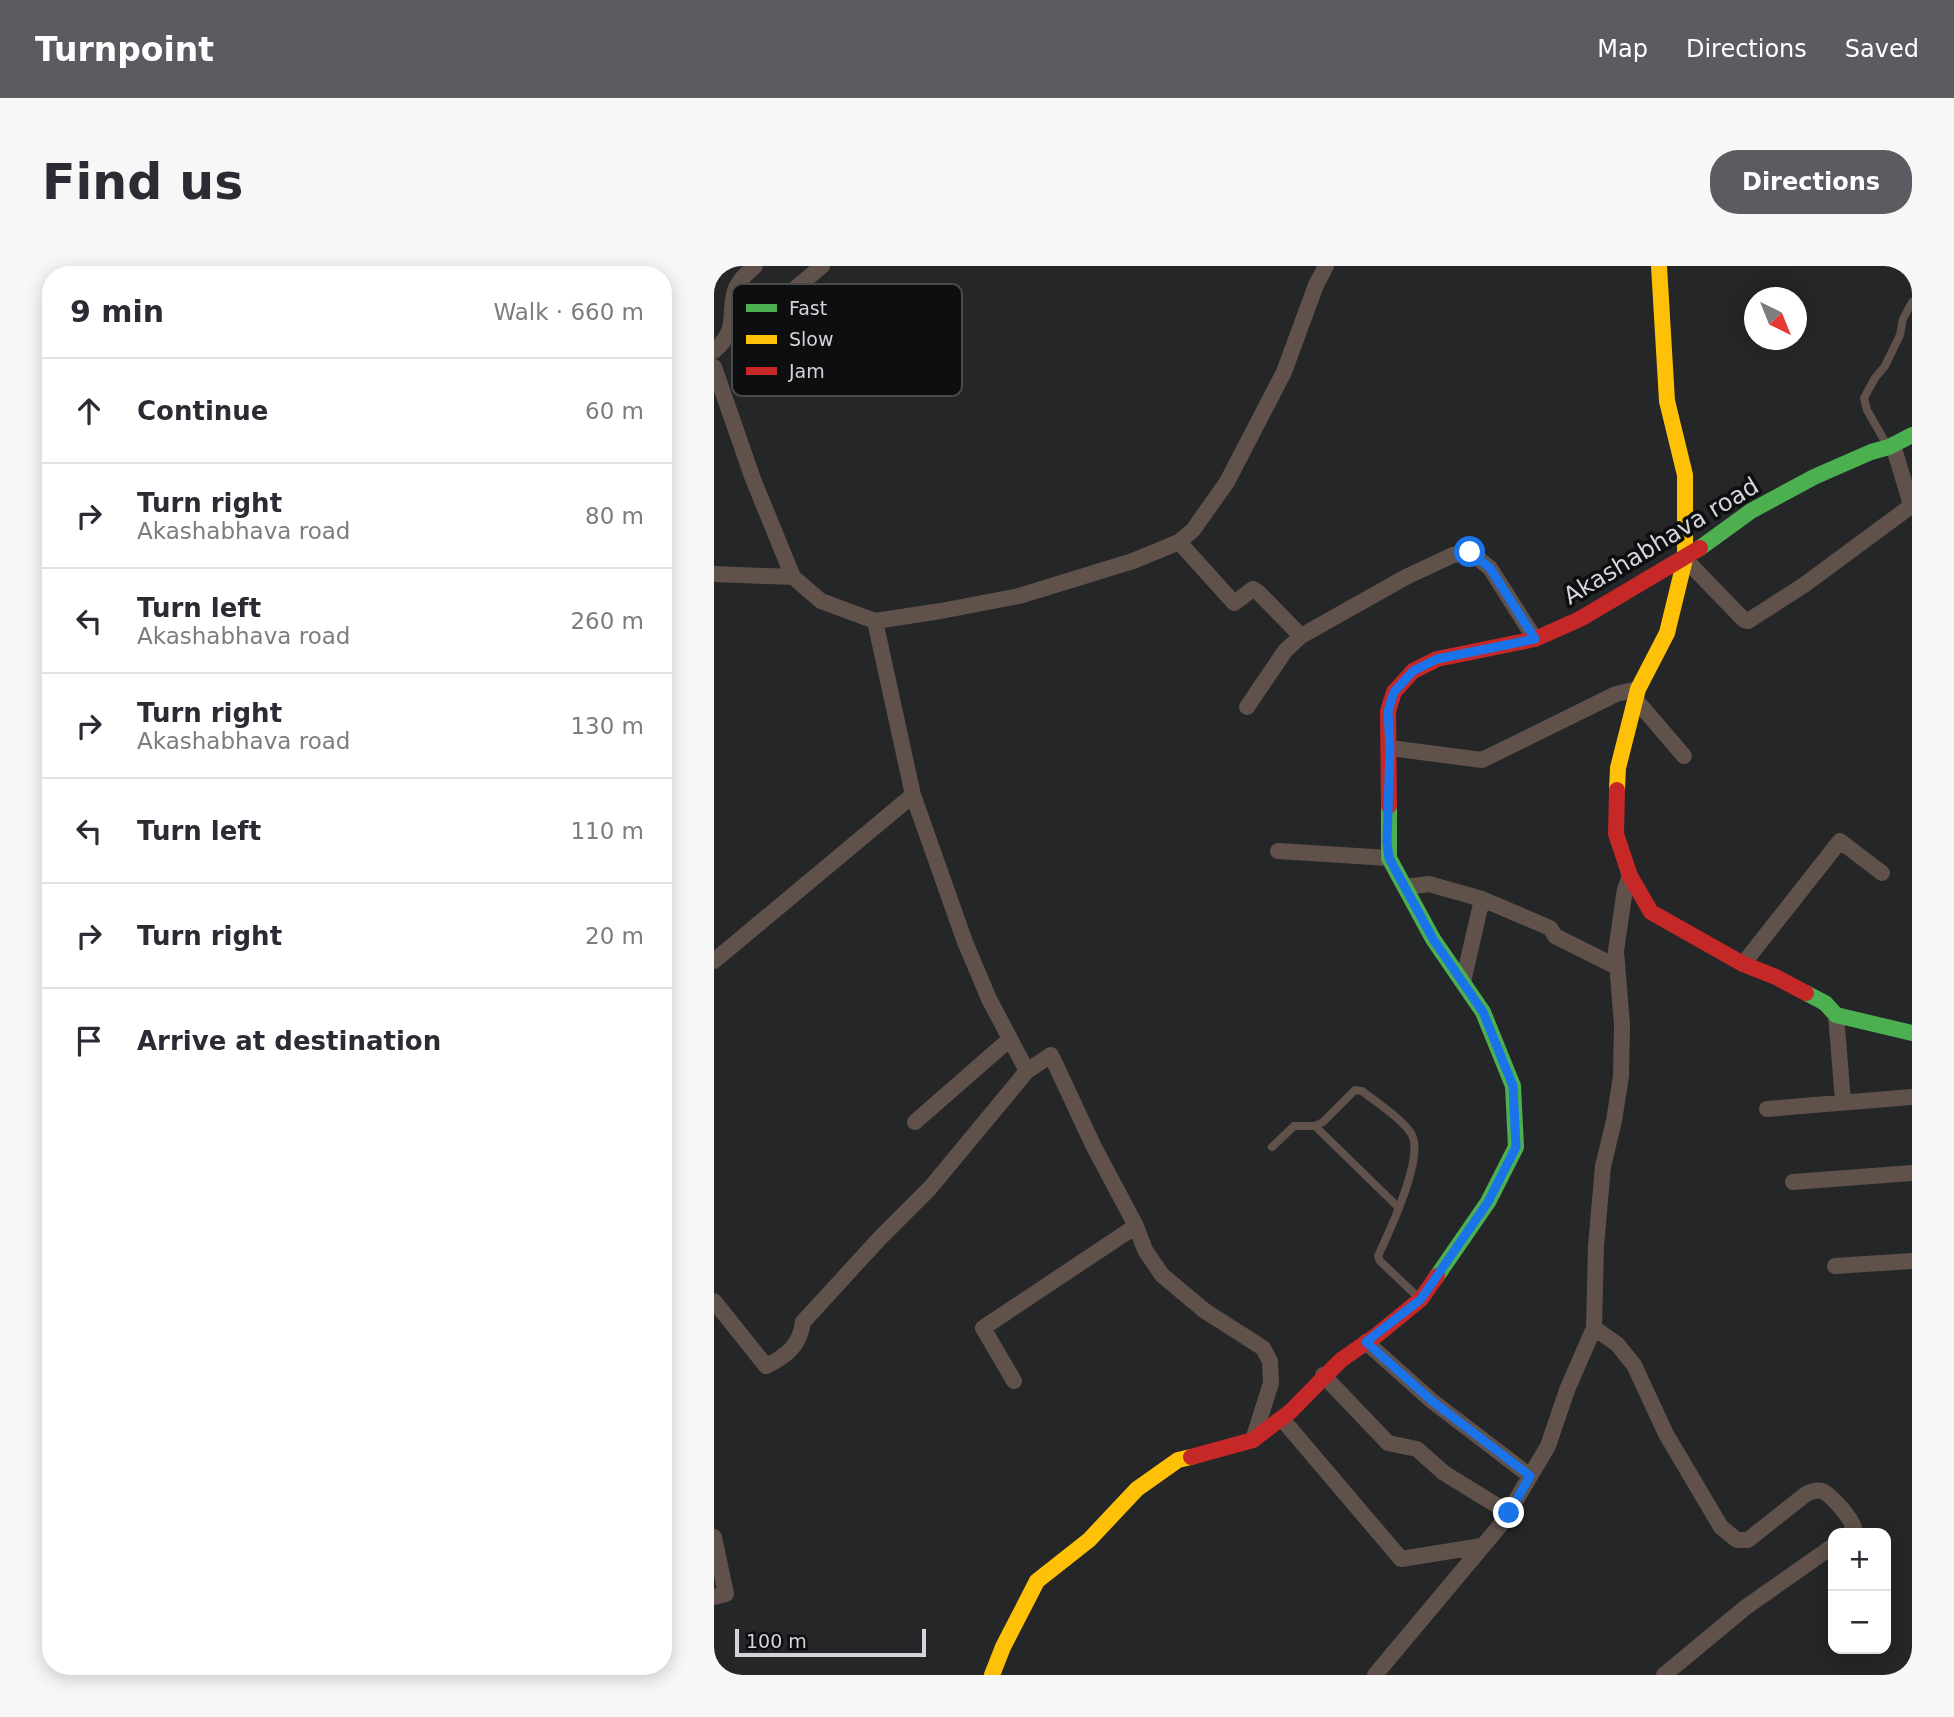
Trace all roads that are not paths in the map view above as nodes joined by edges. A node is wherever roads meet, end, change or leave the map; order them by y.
1 (755, 266) edge
2 (822, 266) edge
3 (1326, 266) edge
4 (1659, 266) edge
5 (738, 284) edge
6 (801, 284) edge
7 (1912, 302) edge
8 (732, 328) edge
9 (714, 351) edge
10 (714, 367) edge
11 (1912, 435) edge
12 (1891, 446) junction
13 (1911, 507) edge
14 (1178, 542) junction
15 (1685, 559) junction
16 (714, 574) edge
17 (793, 577) junction
18 (874, 621) junction
19 (1301, 636) junction
20 (1535, 639) junction
21 (1637, 694) junction
22 (1247, 707) dead end
23 (1390, 748) junction
24 (1684, 756) dead end
25 (913, 795) junction
26 (1278, 850) dead end
27 (1389, 858) junction
28 (1882, 873) dead end
29 (1630, 876) junction
30 (1405, 887) junction
31 (1482, 898) junction
32 (714, 961) edge
33 (1743, 964) junction
34 (1618, 967) junction
35 (1463, 982) junction
36 (1836, 1015) junction
37 (1912, 1033) edge
38 (1010, 1039) junction
39 (1027, 1071) junction
40 (1912, 1097) edge
41 (1843, 1101) junction
42 (1767, 1109) dead end
43 (915, 1122) dead end
44 (1315, 1126) junction
45 (1272, 1147) dead end
46 (1912, 1173) edge
47 (1793, 1182) dead end
48 (1399, 1208) junction
49 (1136, 1226) junction
50 (1912, 1261) edge
51 (1835, 1266) dead end
52 (1421, 1299) junction
53 (714, 1301) edge
54 (1594, 1328) junction
55 (1366, 1342) junction
56 (1324, 1375) junction
57 (1014, 1381) dead end
58 (1282, 1419) junction
59 (1253, 1440) junction
60 (1530, 1476) junction
61 (1509, 1513) junction
62 (1854, 1528) edge
63 (714, 1537) edge
64 (1482, 1546) junction
65 (1828, 1549) edge
66 (714, 1597) edge
67 (992, 1675) edge
68 (1375, 1675) edge
69 (1664, 1675) edge

1 - 5 street
2 - 6 street
3 - 14 street
4 - 15 street
7 - 12 lane
8 - 9 street
10 - 17 street
11 - 12 street, Akashabhava road
12 - 13 street
12 - 15 street, Akashabhava road
13 - 15 street
14 - 18 street
14 - 19 street
15 - 20 street, Akashabhava road
15 - 21 street
16 - 17 street
17 - 18 street
18 - 25 street
19 - 20 street
19 - 22 street
20 - 23 street, Akashabhava road
21 - 23 street
21 - 24 street
21 - 29 street
23 - 27 street, Akashabhava road
25 - 32 street
25 - 38 street
26 - 27 street
27 - 30 street, Akashabhava road
28 - 33 street
29 - 33 street
29 - 34 street
30 - 31 street
30 - 35 street, Akashabhava road
31 - 34 street
31 - 35 street
33 - 36 street
34 - 54 street
35 - 52 street, Akashabhava road
36 - 37 street
36 - 41 street
38 - 39 street
38 - 43 street
39 - 49 street
39 - 53 street
40 - 41 street
41 - 42 street
44 - 45 lane
44 - 48 lane
44 - 48 lane
46 - 47 street
48 - 52 lane
49 - 57 street
49 - 59 street
50 - 51 street
52 - 55 street, Akashabhava road
54 - 60 street
54 - 62 street
55 - 56 street, Akashabhava road
55 - 60 street
56 - 58 street, Akashabhava road
56 - 61 street
58 - 59 street, Akashabhava road
58 - 64 street
59 - 67 street, Akashabhava road
60 - 61 street
61 - 64 street
63 - 66 street
64 - 68 street
65 - 69 street

